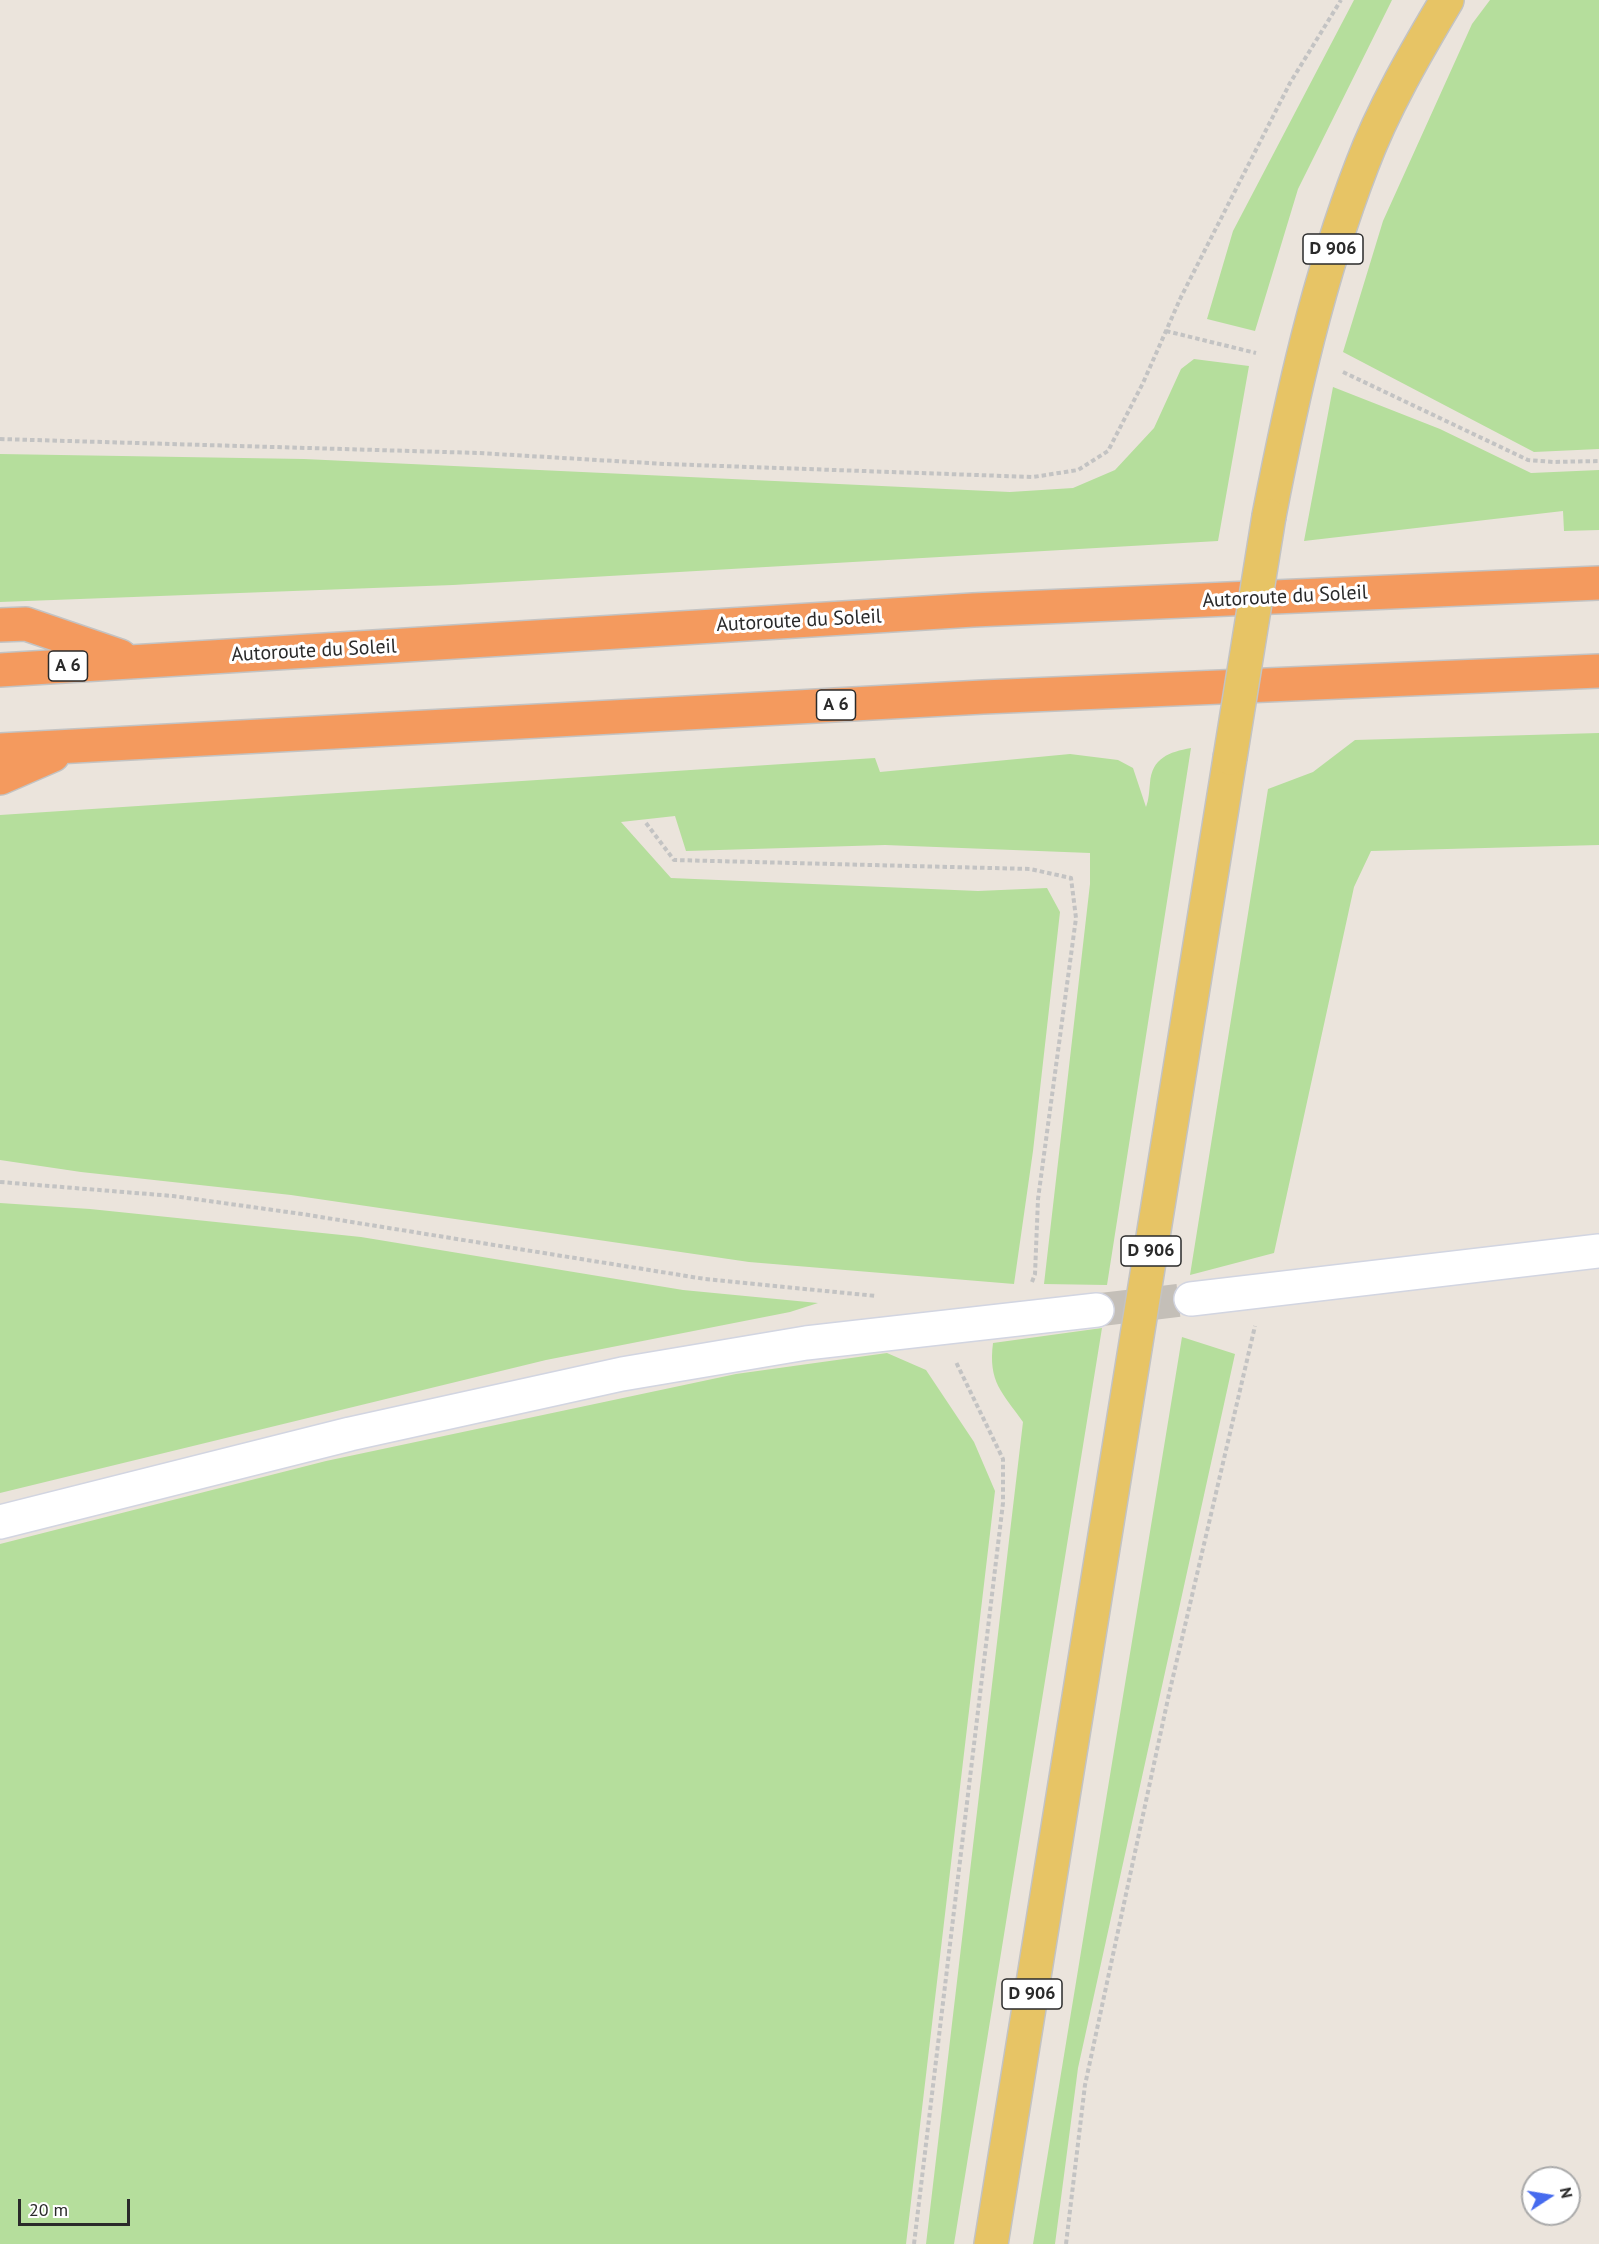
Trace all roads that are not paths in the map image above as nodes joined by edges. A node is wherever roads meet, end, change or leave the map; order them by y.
1 (1447, 0) edge
2 (1599, 582) edge
3 (0, 625) edge
4 (136, 662) junction
5 (0, 670) edge
6 (1599, 670) edge
7 (74, 745) junction
8 (0, 750) edge
9 (0, 778) edge
10 (1599, 1251) edge
11 (1191, 1299) tunnel mouth
12 (1096, 1310) tunnel mouth
13 (0, 1522) edge
14 (991, 2244) edge

1 - 14 main road, D 906, bridge
2 - 4 highway, Autoroute du Soleil / A 6
3 - 4 highway
4 - 5 highway, Autoroute du Soleil / A 6
6 - 7 highway, A 6
7 - 8 highway, A 6
7 - 9 highway
10 - 11 street
12 - 13 street

